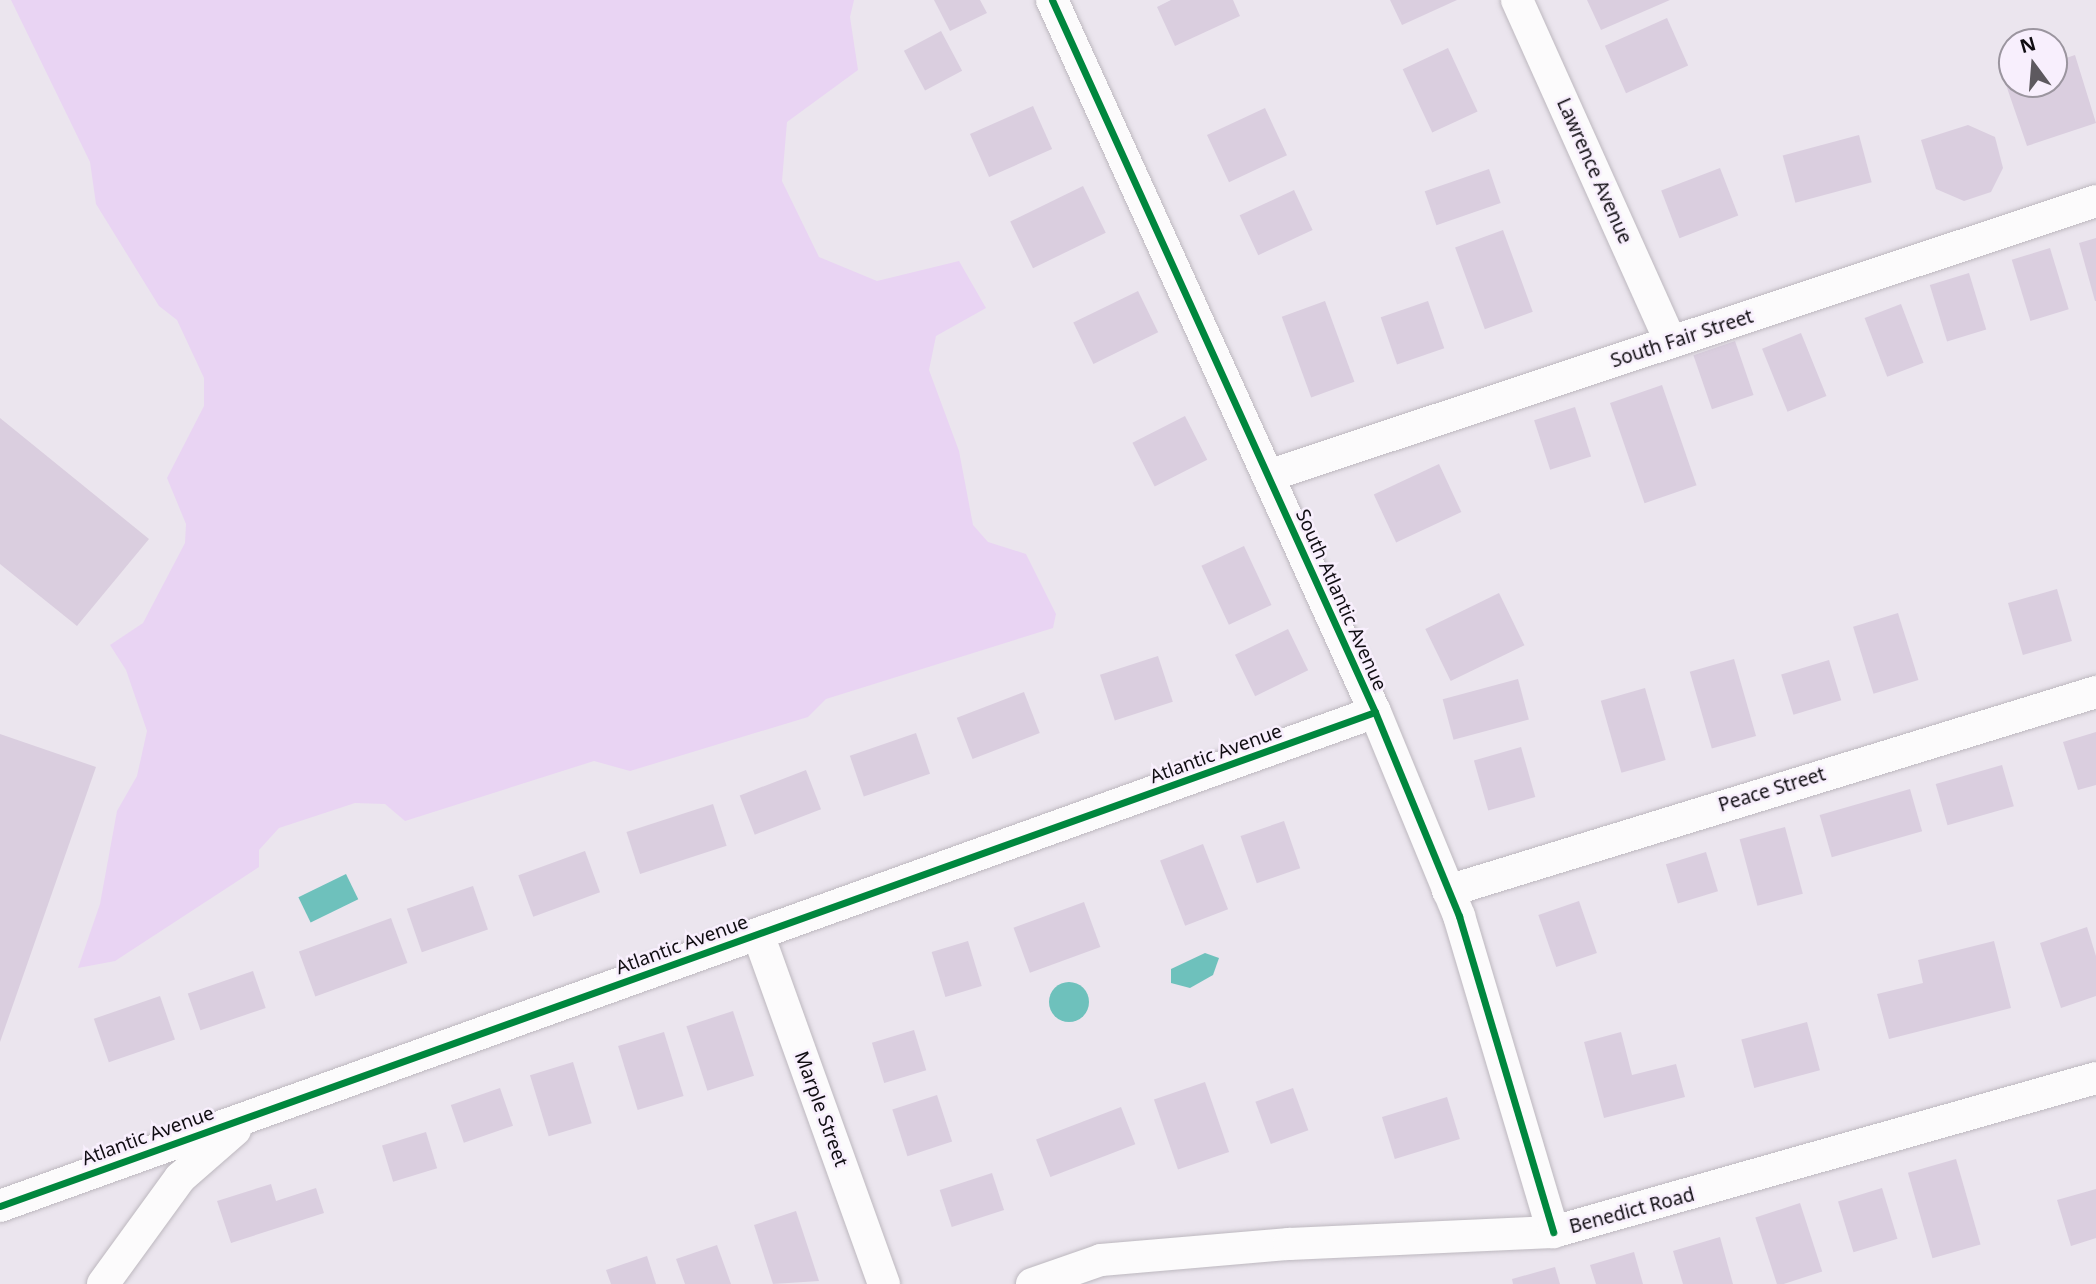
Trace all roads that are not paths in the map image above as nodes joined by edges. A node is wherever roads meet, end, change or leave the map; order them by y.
1 (1052, 0) edge
2 (1517, 0) edge
3 (2096, 201) edge
4 (1671, 342) junction
5 (1268, 476) junction
6 (2096, 692) edge
7 (1375, 712) junction
8 (1448, 891) junction
9 (758, 934) junction
10 (2096, 1078) edge
11 (258, 1112) junction
12 (0, 1206) edge
13 (1553, 1232) junction
14 (103, 1284) edge
15 (884, 1284) edge
16 (1031, 1284) edge

1 - 5 street, South Atlantic Avenue
2 - 4 street, Lawrence Avenue
3 - 4 street, South Fair Street
4 - 5 street, South Fair Street
5 - 7 street, South Atlantic Avenue
6 - 8 street, Peace Street
7 - 8 street, South Atlantic Avenue
7 - 9 street, Atlantic Avenue
8 - 13 street, South Atlantic Avenue
9 - 11 street, Atlantic Avenue
9 - 15 street, Marple Street
10 - 13 street, Benedict Road
11 - 12 street, Atlantic Avenue
11 - 14 street
13 - 16 street, Benedict Road

